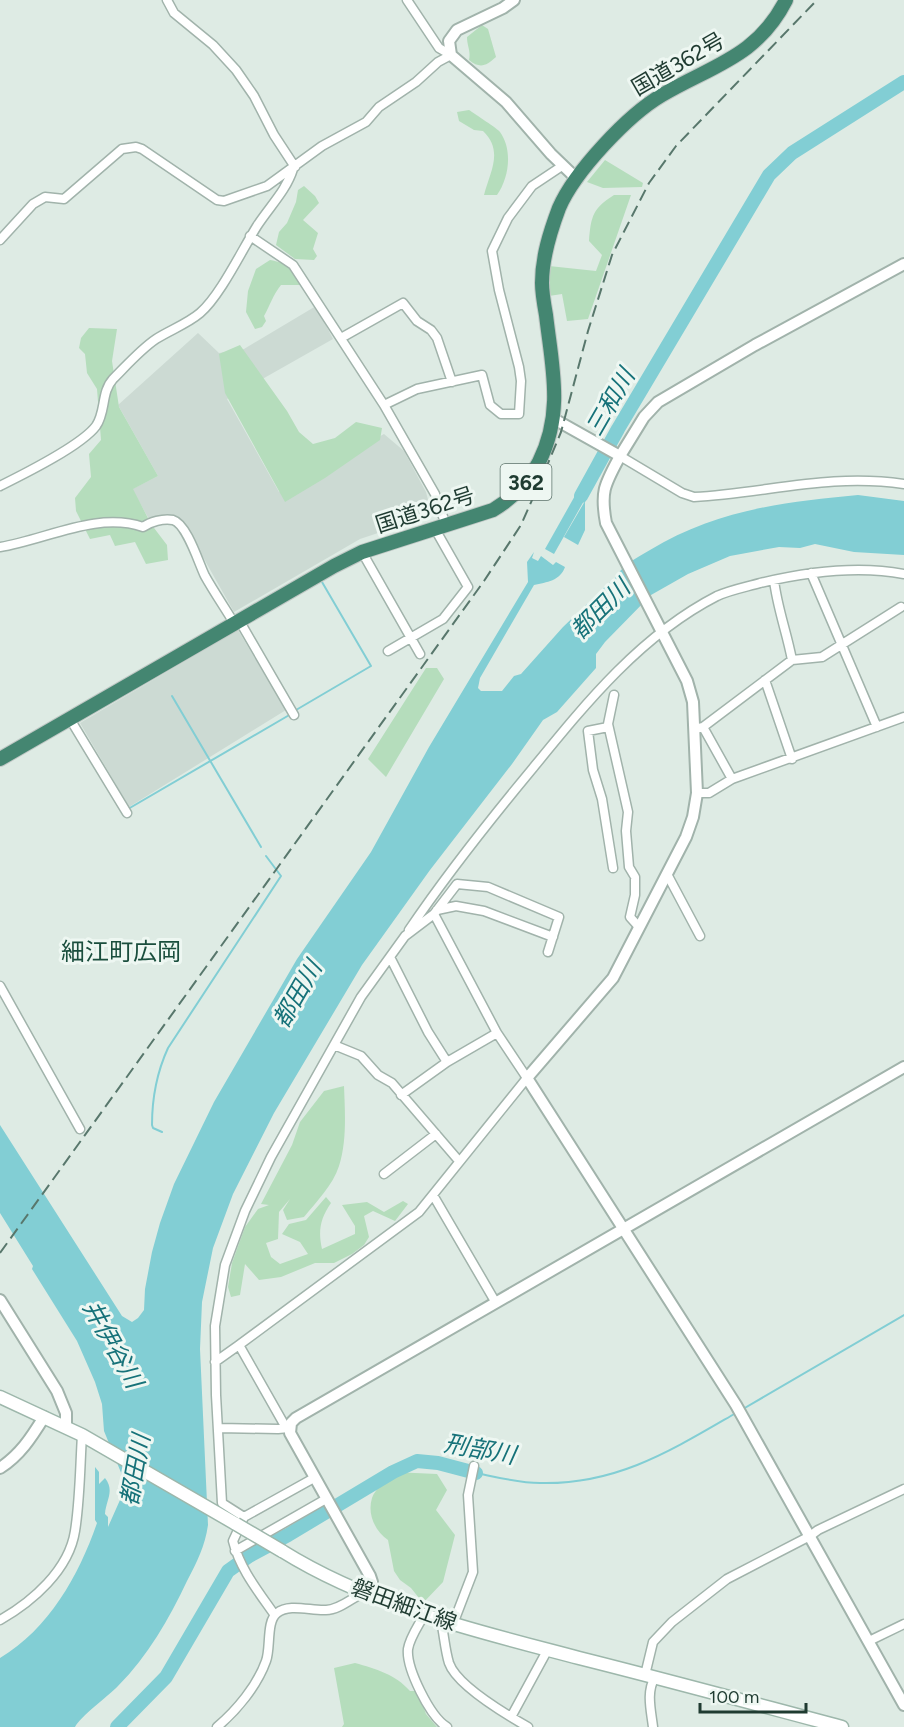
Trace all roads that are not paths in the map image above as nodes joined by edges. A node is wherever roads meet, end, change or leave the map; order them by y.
1 (167, 0) edge
2 (407, 0) edge
3 (514, 0) edge
4 (786, 0) edge
5 (451, 55) junction
6 (562, 166) junction
7 (294, 167) junction
8 (577, 179) junction
9 (250, 237) junction
10 (0, 240) edge
11 (904, 264) edge
12 (341, 338) junction
13 (452, 382) junction
14 (384, 405) junction
15 (554, 420) junction
16 (617, 455) junction
17 (904, 484) edge
18 (0, 486) edge
19 (440, 527) junction
20 (0, 547) edge
21 (362, 552) junction
22 (811, 573) junction
23 (904, 574) edge
24 (774, 580) junction
25 (901, 606) dead end
26 (237, 622) junction
27 (661, 631) junction
28 (411, 638) junction
29 (841, 645) junction
30 (388, 651) dead end
31 (420, 654) dead end
32 (792, 660) junction
33 (765, 680) junction
34 (614, 695) dead end
35 (294, 715) dead end
36 (904, 717) edge
37 (70, 719) junction
38 (608, 727) junction
39 (876, 727) junction
40 (699, 728) junction
41 (0, 759) edge
42 (792, 759) junction
43 (732, 779) junction
44 (697, 793) junction
45 (127, 813) dead end
46 (627, 845) junction
47 (610, 847) junction
48 (613, 868) dead end
49 (667, 874) junction
50 (436, 912) junction
51 (639, 927) junction
52 (405, 936) junction
53 (700, 936) dead end
54 (553, 937) junction
55 (548, 952) dead end
56 (390, 957) junction
57 (0, 986) edge
58 (497, 1033) junction
59 (334, 1045) junction
60 (447, 1062) junction
61 (904, 1067) edge
62 (527, 1078) junction
63 (401, 1095) junction
64 (80, 1129) dead end
65 (436, 1134) junction
66 (459, 1161) junction
67 (384, 1174) dead end
68 (433, 1195) junction
69 (623, 1230) junction
70 (0, 1300) edge
71 (496, 1303) junction
72 (239, 1345) junction
73 (215, 1362) junction
74 (0, 1397) edge
75 (44, 1417) junction
76 (66, 1427) junction
77 (219, 1428) junction
78 (290, 1428) junction
79 (84, 1436) junction
80 (474, 1466) dead end
81 (0, 1468) edge
82 (314, 1478) junction
83 (904, 1489) edge
84 (326, 1499) junction
85 (240, 1521) junction
86 (810, 1536) junction
87 (236, 1552) junction
88 (363, 1593) junction
89 (274, 1614) junction
90 (424, 1615) junction
91 (0, 1620) edge
92 (447, 1623) junction
93 (904, 1624) edge
94 (869, 1641) junction
95 (548, 1649) junction
96 (650, 1676) junction
97 (904, 1705) edge
98 (511, 1717) junction
99 (218, 1727) edge
100 (447, 1727) edge
101 (528, 1727) edge
102 (653, 1727) edge
103 (842, 1727) edge

1 - 7 street
2 - 5 street
3 - 5 street
4 - 8 highway, 国道362号 / 362
5 - 6 street
5 - 7 street
6 - 8 street
6 - 13 street
7 - 9 street
7 - 10 street
8 - 15 highway, 国道362号 / 362
9 - 12 street
9 - 18 street
11 - 16 street
12 - 13 street
12 - 14 street
13 - 14 street
14 - 19 street
15 - 16 street
15 - 19 highway, 国道362号 / 362
16 - 17 street
16 - 27 street
19 - 21 highway, 国道362号 / 362
19 - 28 street
20 - 26 street
21 - 26 highway, 国道362号 / 362
21 - 28 street
22 - 23 street
22 - 24 street
22 - 29 street
24 - 27 street
24 - 32 street
25 - 29 street
26 - 35 street
26 - 37 highway, 国道362号 / 362
27 - 40 street
27 - 52 street
28 - 30 street
28 - 31 street
29 - 32 street
29 - 39 street
32 - 33 street
33 - 40 street
33 - 42 street
34 - 38 street
36 - 39 street
37 - 41 highway, 国道362号 / 362
37 - 45 street
38 - 46 street
38 - 47 street
39 - 42 street
40 - 43 street
40 - 44 street
42 - 43 street
43 - 44 street
44 - 49 street
46 - 47 street
46 - 51 street
47 - 48 street
49 - 51 street
49 - 53 street
50 - 52 street
50 - 54 street
50 - 54 street
50 - 58 street
51 - 62 street
52 - 56 street
54 - 55 street
56 - 59 street
56 - 60 street
57 - 64 street
58 - 60 street
58 - 62 street
59 - 63 street
59 - 73 street
60 - 63 street
61 - 69 street
62 - 66 street
62 - 69 street
63 - 65 street
65 - 66 street
65 - 67 street
66 - 68 street
68 - 71 street
68 - 72 street
69 - 71 street
69 - 86 street
70 - 76 street
71 - 78 street
72 - 73 street
72 - 78 street
73 - 77 street
74 - 75 main road, 磐田細江線
75 - 76 main road, 磐田細江線
75 - 81 street
76 - 79 main road, 磐田細江線
77 - 78 street
77 - 85 street
78 - 82 street
79 - 85 main road, 磐田細江線
79 - 91 street
80 - 92 street
82 - 84 street
82 - 85 street
83 - 86 street
84 - 87 street
84 - 88 street
85 - 87 street
85 - 88 main road, 磐田細江線, bridge
86 - 94 street
86 - 96 street
87 - 89 street
88 - 89 street
88 - 90 main road, 磐田細江線
89 - 99 street
90 - 92 main road, 磐田細江線
90 - 100 street
92 - 95 main road, 磐田細江線
92 - 98 street
93 - 94 street
94 - 97 street
95 - 96 main road, 磐田細江線
95 - 98 street
96 - 102 street
96 - 103 main road, 磐田細江線
98 - 101 street

